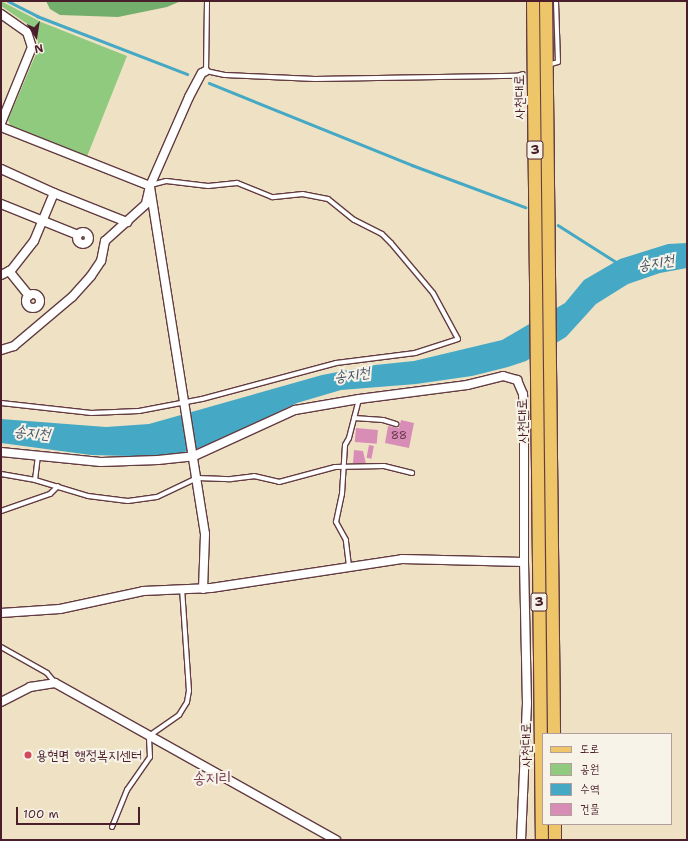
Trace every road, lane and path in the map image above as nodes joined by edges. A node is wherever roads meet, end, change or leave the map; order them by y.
1 (207, 1) edge
2 (533, 1) edge
3 (546, 1) edge
4 (556, 1) edge
5 (1, 14) edge
6 (551, 64) dead end
7 (204, 72) junction
8 (524, 74) dead end
9 (1, 123) edge
10 (1, 127) edge
11 (1, 169) edge
12 (150, 186) junction
13 (54, 193) junction
14 (1, 204) edge
15 (41, 222) junction
16 (127, 222) junction
17 (78, 235) dead end
18 (5, 273) edge
19 (29, 296) dead end
20 (1, 350) edge
21 (359, 399) junction
22 (1, 403) edge
23 (187, 406) junction
24 (354, 418) junction
25 (396, 424) dead end
26 (1, 452) edge
27 (194, 454) junction
28 (38, 456) junction
29 (342, 468) junction
30 (412, 473) dead end
31 (1, 474) edge
32 (197, 478) junction
33 (35, 480) junction
34 (58, 486) junction
35 (1, 511) edge
36 (524, 562) junction
37 (349, 566) junction
38 (182, 589) junction
39 (203, 589) junction
40 (1, 612) edge
41 (1, 647) edge
42 (55, 683) junction
43 (1, 702) edge
44 (554, 733) edge
45 (149, 736) junction
46 (112, 827) dead end
47 (542, 837) edge
48 (336, 840) edge
49 (521, 840) edge

1 - 7 lane
2 - 47 main road, 사천대로 / 3
3 - 44 main road, 사천대로 / 3
4 - 6 lane
5 - 9 street
7 - 8 lane
7 - 12 street
10 - 12 street
11 - 13 street
12 - 16 street
12 - 23 street
12 - 23 lane
13 - 15 street
13 - 16 street
14 - 15 street
15 - 17 street
15 - 18 street
16 - 20 street
18 - 19 street
21 - 24 lane
21 - 27 street
21 - 36 street
22 - 23 lane
23 - 27 street
24 - 25 lane
24 - 29 lane
26 - 28 street
27 - 28 street
27 - 32 street
28 - 33 lane
29 - 30 lane
29 - 32 lane
29 - 37 lane
31 - 33 lane
32 - 34 lane
32 - 39 street
33 - 34 lane
34 - 35 lane
36 - 37 street
36 - 49 street
37 - 39 street
38 - 39 street
38 - 40 street
38 - 45 lane
41 - 42 lane
42 - 43 street
42 - 45 street
45 - 46 lane
45 - 48 street

